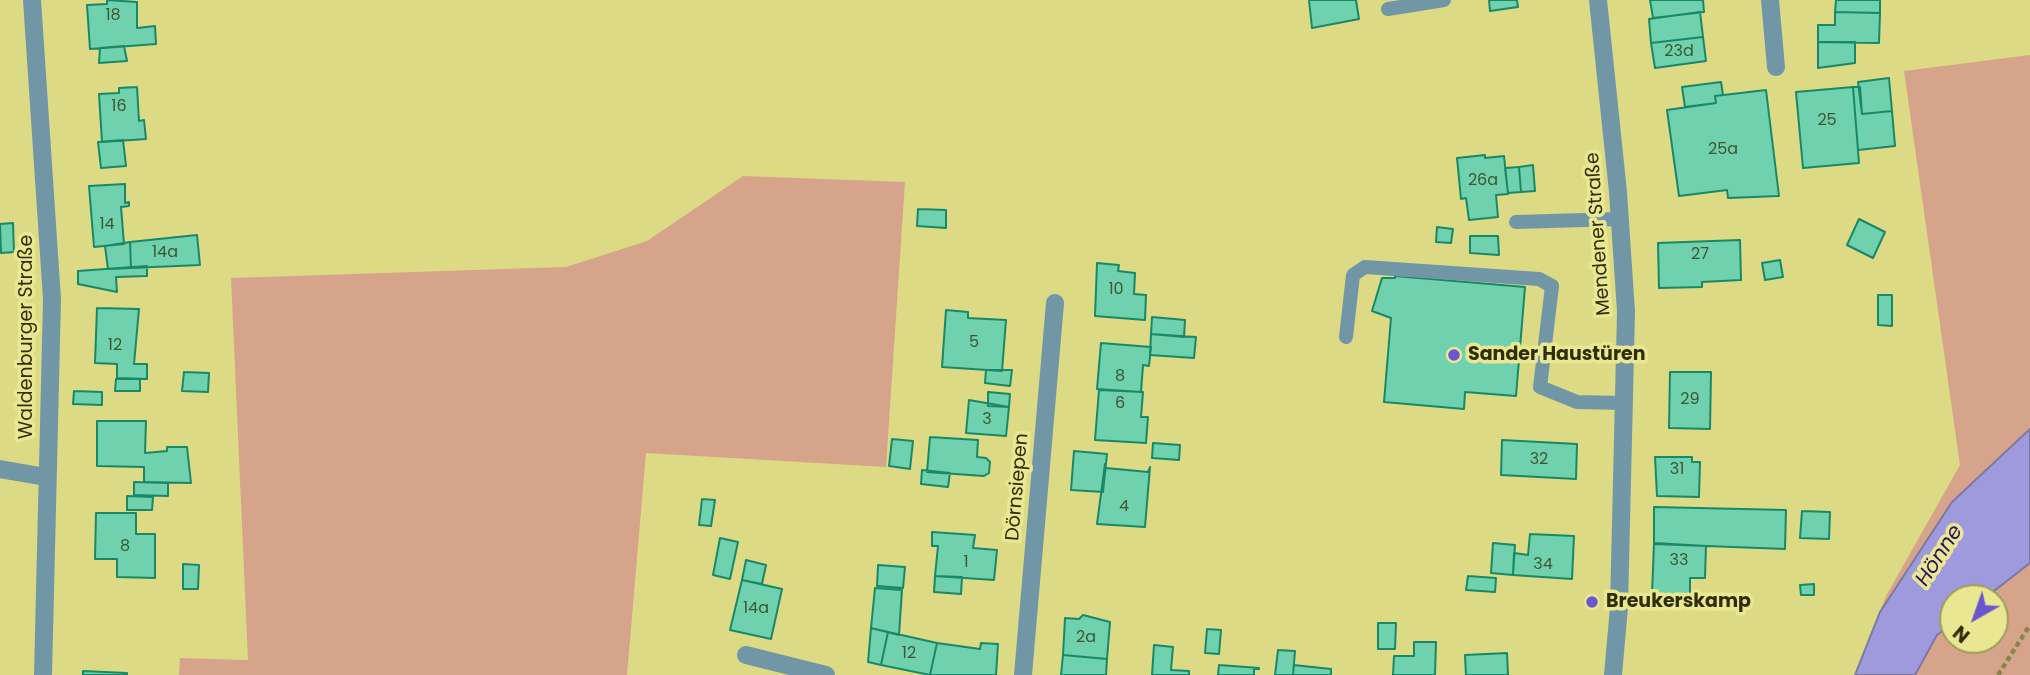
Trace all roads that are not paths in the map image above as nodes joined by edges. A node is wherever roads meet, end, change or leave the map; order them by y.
1 (32, 0) edge
2 (1444, 0) edge
3 (1598, 0) edge
4 (1770, 0) edge
5 (1388, 9) dead end
6 (1776, 67) dead end
7 (1620, 219) junction
8 (1516, 222) dead end
9 (1055, 303) dead end
10 (1346, 337) dead end
11 (1625, 404) junction
12 (0, 469) edge
13 (46, 477) junction
14 (746, 655) dead end
15 (43, 675) edge
16 (826, 675) edge
17 (1023, 675) edge
18 (1613, 675) edge

1 - 13 street, Waldenburger Straße
2 - 5 lane
3 - 7 street, Mendener Straße
4 - 6 street
7 - 8 lane
7 - 11 street, Mendener Straße
9 - 17 street, Dörnsiepen
10 - 11 lane
11 - 18 street, Mendener Straße
12 - 13 street
13 - 15 street, Waldenburger Straße
14 - 16 street

